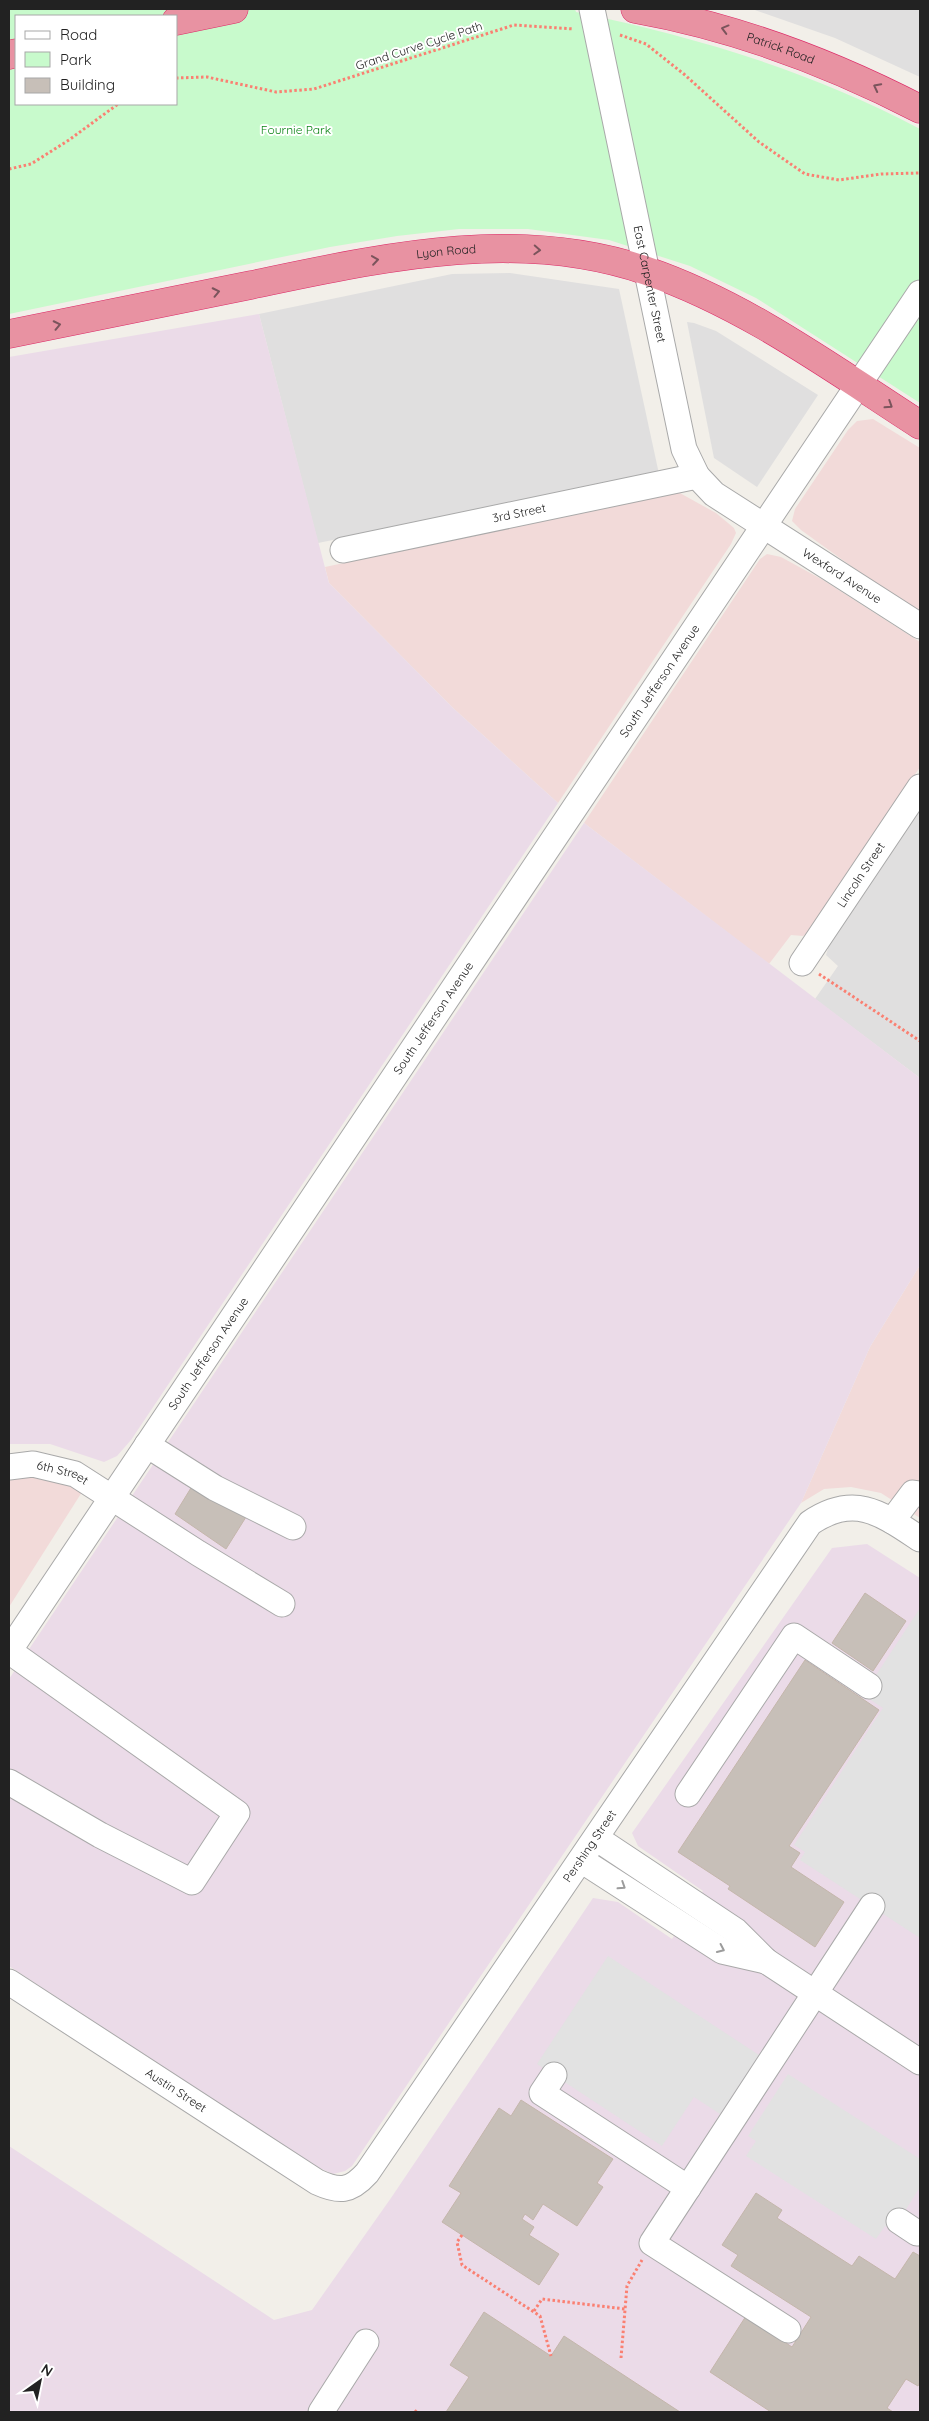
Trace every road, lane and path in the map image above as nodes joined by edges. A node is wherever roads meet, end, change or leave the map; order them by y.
1 (234, 9) edge
2 (635, 9) edge
3 (594, 20) edge
4 (178, 21) edge
5 (178, 78) edge
6 (117, 105) edge
7 (920, 109) edge
8 (9, 169) edge
9 (920, 172) edge
10 (647, 271) junction
11 (920, 293) edge
12 (9, 334) edge
13 (858, 385) junction
14 (920, 426) edge
15 (697, 476) junction
16 (764, 526) junction
17 (343, 550) dead end
18 (920, 626) edge
19 (920, 787) edge
20 (802, 963) joint
21 (920, 1041) edge
22 (147, 1445) junction
23 (9, 1467) edge
24 (920, 1494) edge
25 (113, 1496) junction
26 (892, 1521) junction
27 (292, 1527) dead end
28 (920, 1539) edge
29 (282, 1604) dead end
30 (9, 1651) edge
31 (869, 1686) dead end
32 (9, 1782) edge
33 (688, 1794) dead end
34 (596, 1838) junction
35 (581, 1860) junction
36 (872, 1906) dead end
37 (766, 1961) junction
38 (9, 1982) edge
39 (816, 1993) junction
40 (920, 2062) edge
41 (554, 2075) dead end
42 (688, 2188) junction
43 (346, 2189) joint
44 (462, 2235) dead end
45 (652, 2243) junction
46 (625, 2309) junction
47 (534, 2311) junction
48 (788, 2330) dead end
49 (366, 2342) dead end
50 (551, 2356) dead end
51 (621, 2358) dead end
52 (321, 2412) edge

1 - 4 highway
7 -> 2 highway, Patrick Road
3 - 5 path, Grand Curve Cycle Path
3 - 9 path, Grand Curve Cycle Path
3 - 10 street, East Carpenter Street
6 - 8 path
12 -> 10 highway, Lyon Road
10 - 13 highway, Lyon Road
10 - 15 street, East Carpenter Street
11 - 13 street, South Jefferson Avenue
13 -> 14 highway, Lyon Road
13 - 16 street, South Jefferson Avenue
15 - 16 street, East Carpenter Street
15 - 17 street, 3rd Street
16 - 18 street, Wexford Avenue
16 - 22 street, South Jefferson Avenue
19 - 20 street, Lincoln Street
20 - 21 path
22 - 25 street, South Jefferson Avenue
22 - 27 street
23 - 25 street, 6th Street
24 - 26 street
25 - 29 street, 6th Street
25 - 30 street, South Jefferson Avenue
26 - 28 street
26 - 34 street, Pershing Street
30 - 32 street
31 - 33 street
34 - 35 street, Pershing Street
34 - 37 street
35 -> 37 street
35 - 43 street, Pershing Street
36 - 39 street
37 - 39 street
38 - 43 street, Austin Street
39 - 40 street
39 - 42 street
41 - 42 street
42 - 45 street
44 - 47 path
45 - 46 path
45 - 48 street
46 - 47 path
46 - 51 path
47 - 50 path
49 - 52 street

